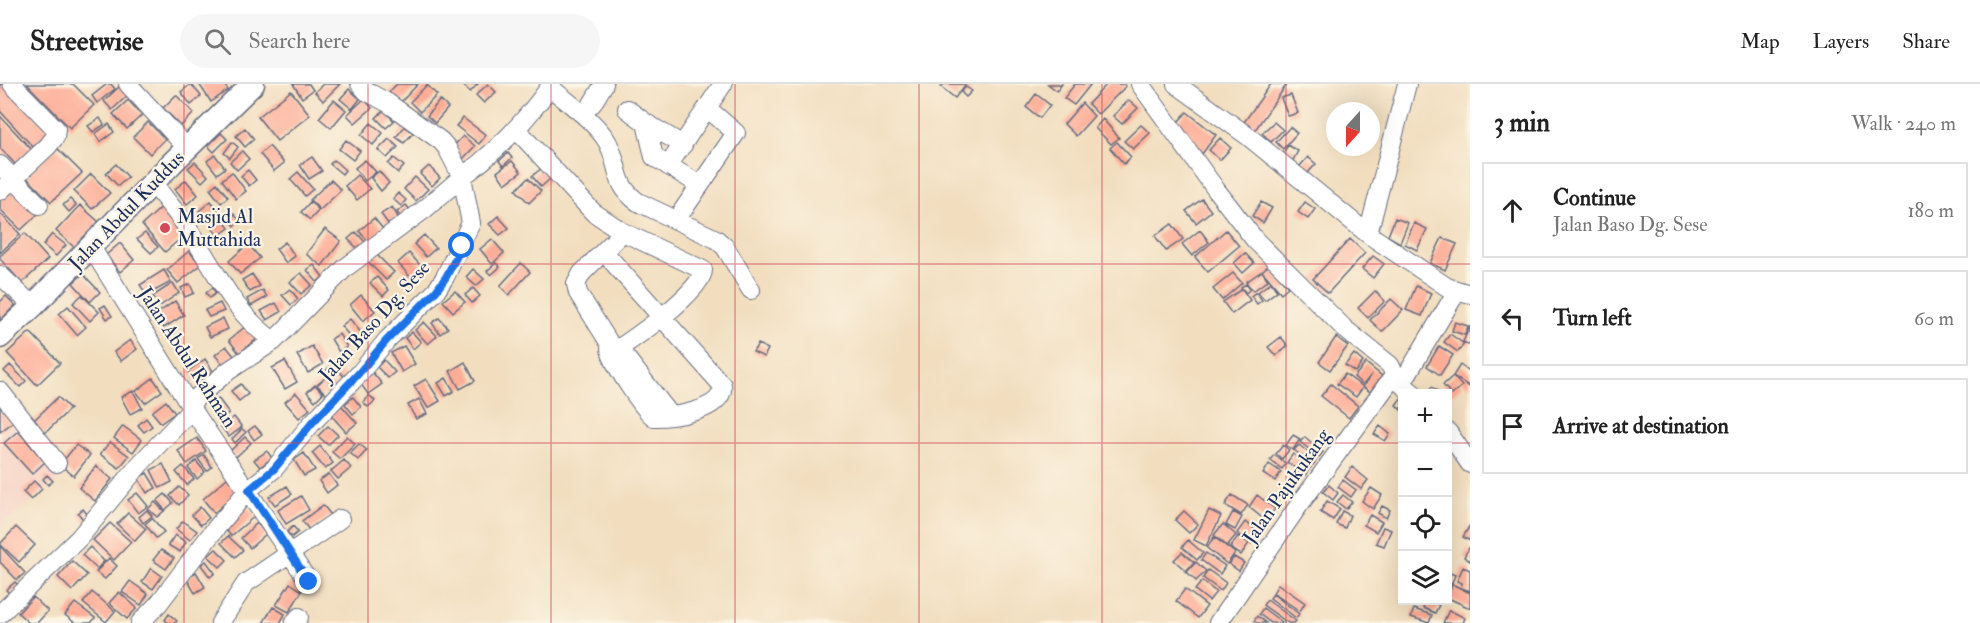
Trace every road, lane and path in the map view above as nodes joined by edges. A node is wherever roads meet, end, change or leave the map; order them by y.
1 (12, 84) edge
2 (128, 84) edge
3 (253, 84) edge
4 (360, 84) edge
5 (604, 84) edge
6 (723, 84) edge
7 (1140, 84) edge
8 (1176, 84) edge
9 (1407, 84) edge
10 (551, 86) edge
11 (592, 104) dead end
12 (707, 108) junction
13 (627, 109) dead end
14 (646, 123) junction
15 (516, 129) junction
16 (683, 145) junction
17 (187, 148) junction
18 (0, 165) edge
19 (668, 166) junction
20 (462, 177) junction
21 (153, 182) junction
22 (7, 184) edge
23 (700, 185) junction
24 (39, 205) dead end
25 (683, 210) dead end
26 (623, 232) junction
27 (1368, 234) junction
28 (91, 247) junction
29 (604, 252) junction
30 (0, 275) edge
31 (751, 290) dead end
32 (1464, 292) edge
33 (33, 306) junction
34 (662, 317) junction
35 (0, 337) edge
36 (274, 340) junction
37 (613, 349) junction
38 (1403, 384) edge
39 (0, 391) edge
40 (191, 406) junction
41 (1452, 438) edge
42 (57, 463) dead end
43 (1470, 464) edge
44 (249, 490) junction
45 (340, 519) dead end
46 (290, 553) junction
47 (309, 582) dead end
48 (0, 614) edge
49 (140, 623) edge
50 (220, 623) edge
51 (1218, 623) edge

1 - 22 street
2 - 17 street
3 - 17 main road, Jalan Abdul Kuddus
4 - 20 street, Jalan Baso Dg. Sese
5 - 11 street
6 - 12 street
7 - 38 street
8 - 27 street
9 - 27 street
10 - 15 street
10 - 31 street
12 - 16 street
12 - 23 street
13 - 14 street
14 - 16 street
14 - 19 street
15 - 20 street
15 - 26 street
16 - 19 street
17 - 21 main road, Jalan Abdul Kuddus
18 - 22 street
19 - 23 street
20 - 36 street
20 - 44 street, Jalan Baso Dg. Sese
21 - 28 main road, Jalan Abdul Kuddus
21 - 36 street
22 - 24 street
23 - 25 street
26 - 29 street
26 - 34 street
27 - 32 street
28 - 33 main road, Jalan Abdul Kuddus
28 - 40 street, Jalan Abdul Rahman
29 - 34 street
29 - 37 street
30 - 33 street
32 - 38 street, Jalan Pajukukang
33 - 35 main road, Jalan Abdul Kuddus
34 - 37 street
34 - 37 street
36 - 40 street
38 - 51 street, Jalan Pajukukang
39 - 42 street
40 - 44 street, Jalan Abdul Rahman
40 - 48 street
41 - 43 street
44 - 46 street, Jalan Abdul Rahman
44 - 49 street, Jalan Baso Dg. Sese
45 - 46 street
46 - 47 street, Jalan Abdul Rahman
46 - 50 street

